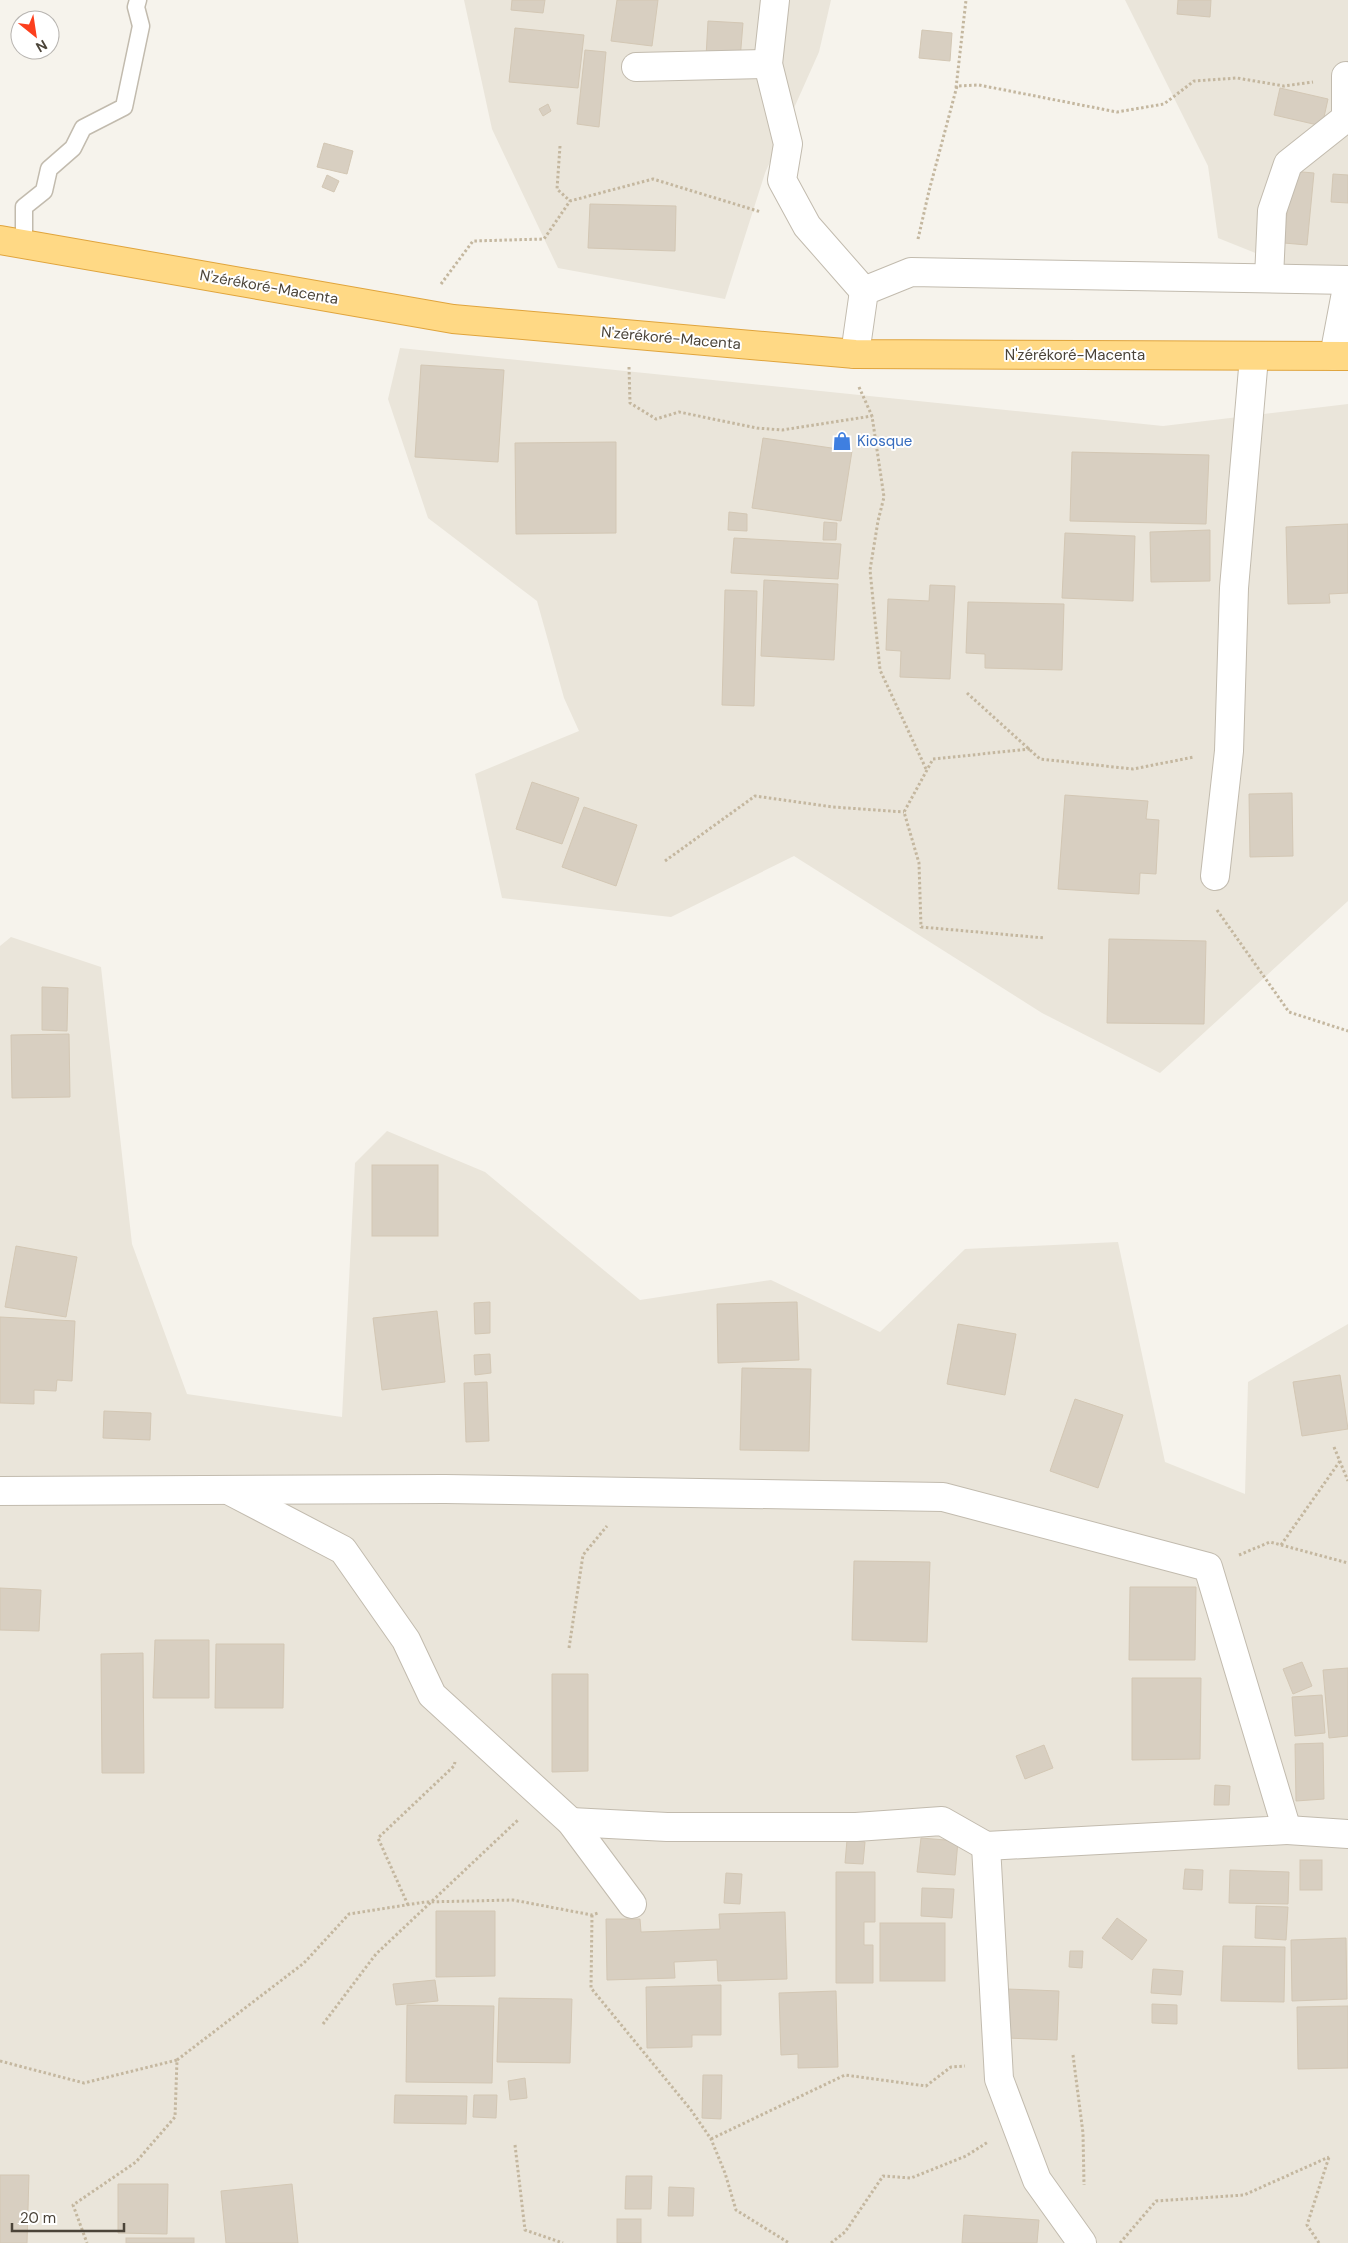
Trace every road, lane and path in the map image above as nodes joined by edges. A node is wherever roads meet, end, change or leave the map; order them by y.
1 (138, 0) edge
2 (775, 0) edge
3 (966, 0) edge
4 (768, 64) junction
5 (636, 67) dead end
6 (1346, 76) joint
7 (956, 89) junction
8 (560, 146) dead end
9 (570, 201) junction
10 (807, 226) junction
11 (12, 242) edge
12 (911, 272) junction
13 (1269, 278) junction
14 (1348, 281) edge
15 (864, 291) junction
16 (419, 313) junction
17 (629, 334) junction
18 (850, 353) junction
19 (1254, 356) junction
20 (1341, 356) edge
21 (872, 416) junction
22 (966, 693) dead end
23 (1030, 749) junction
24 (1229, 751) junction
25 (927, 771) junction
26 (904, 812) junction
27 (664, 861) dead end
28 (1215, 876) joint
29 (1045, 938) dead end
30 (1348, 1031) edge
31 (1334, 1447) dead end
32 (1340, 1461) junction
33 (1348, 1481) edge
34 (229, 1490) junction
35 (0, 1491) edge
36 (634, 1492) junction
37 (1281, 1545) junction
38 (1348, 1563) edge
39 (1208, 1567) junction
40 (569, 1648) dead end
41 (468, 1728) junction
42 (543, 1796) junction
43 (571, 1822) junction
44 (1287, 1830) junction
45 (1348, 1834) edge
46 (986, 1846) junction
47 (430, 1902) junction
48 (632, 1904) joint
49 (408, 1905) junction
50 (592, 1915) junction
51 (323, 2024) dead end
52 (1072, 2055) dead end
53 (178, 2060) junction
54 (0, 2061) edge
55 (998, 2064) junction
56 (1016, 2125) junction
57 (711, 2139) junction
58 (516, 2145) dead end
59 (1084, 2193) dead end
60 (88, 2243) edge
61 (563, 2243) edge
62 (789, 2243) edge
63 (830, 2243) edge
64 (1082, 2243) edge
65 (1120, 2243) edge
66 (1318, 2243) edge

1 - 11 lane
2 - 4 street
3 - 7 path
4 - 5 street
4 - 10 street
6 - 7 path
6 - 13 street
7 - 12 path
8 - 9 path
9 - 10 path
9 - 16 path
10 - 15 street
11 - 16 highway, N'zérékoré-Macenta
12 - 13 street
12 - 15 street
13 - 14 street
14 - 20 street
15 - 18 street
16 - 17 highway, N'zérékoré-Macenta
17 - 18 highway, N'zérékoré-Macenta
17 - 21 path
18 - 19 highway, N'zérékoré-Macenta
18 - 21 path
19 - 20 highway, N'zérékoré-Macenta
19 - 24 street
21 - 25 path
22 - 23 path
23 - 24 path
23 - 25 path
24 - 28 street
25 - 26 path
26 - 27 path
26 - 29 path
28 - 30 path
31 - 32 path
32 - 33 path
32 - 37 path
34 - 35 street
34 - 36 street
34 - 41 street
36 - 39 street
36 - 40 path
37 - 38 path
37 - 39 path
39 - 44 street
41 - 42 street
41 - 49 path
42 - 43 street
42 - 47 path
43 - 46 street
43 - 48 street
44 - 45 street
44 - 46 street
46 - 55 street
47 - 49 path
47 - 50 path
47 - 51 path
48 - 50 path
49 - 53 path
50 - 57 path
52 - 59 path
53 - 54 path
53 - 60 path
55 - 56 street
55 - 57 path
56 - 63 path
56 - 64 street
57 - 62 path
58 - 61 path
65 - 66 path

